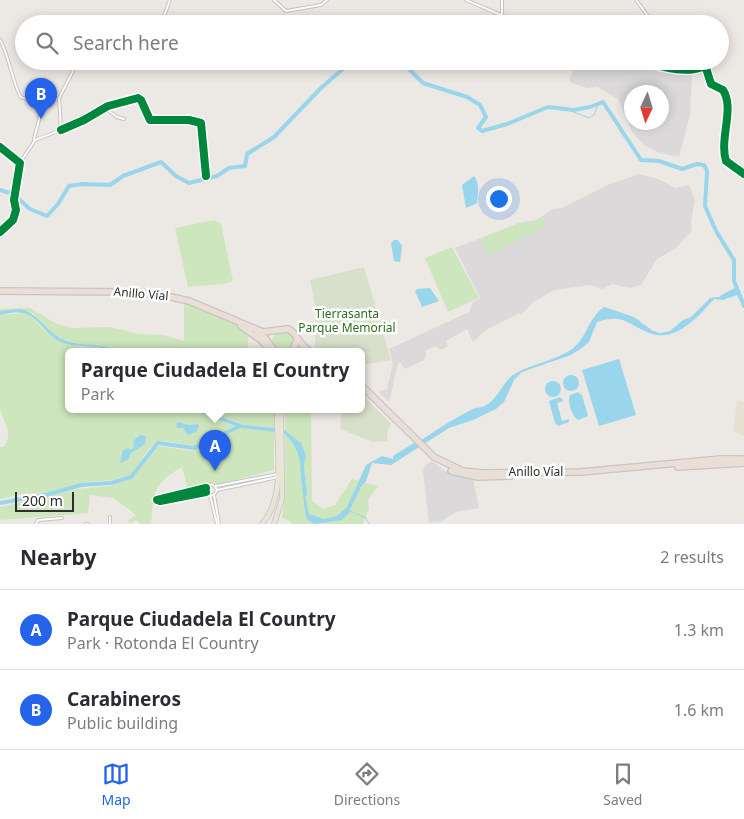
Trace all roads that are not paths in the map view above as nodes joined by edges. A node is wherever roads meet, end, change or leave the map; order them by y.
1 (170, 0) edge
2 (274, 0) edge
3 (327, 0) edge
4 (466, 0) edge
5 (502, 0) edge
6 (636, 0) edge
7 (501, 14) joint
8 (164, 15) edge
9 (647, 15) edge
10 (0, 40) edge
11 (73, 70) edge
12 (705, 70) edge
13 (104, 108) junction
14 (124, 119) dead end
15 (61, 130) junction
16 (34, 142) junction
17 (0, 147) edge
18 (20, 163) junction
19 (744, 174) edge
20 (206, 176) dead end
21 (0, 232) edge
22 (0, 293) edge
23 (275, 331) junction
24 (297, 338) junction
25 (272, 348) edge
26 (273, 348) edge
27 (295, 348) edge
28 (304, 348) edge
29 (365, 389) edge
30 (365, 394) edge
31 (277, 413) edge
32 (280, 413) edge
33 (278, 426) junction
34 (278, 435) junction
35 (415, 441) junction
36 (744, 461) edge
37 (278, 475) junction
38 (216, 486) junction
39 (206, 488) junction
40 (217, 490) junction
41 (206, 492) junction
42 (214, 494) junction
43 (210, 495) junction
44 (110, 517) dead end
45 (62, 518) dead end
46 (263, 523) edge
47 (36, 524) edge
48 (110, 524) edge
49 (218, 524) edge
50 (274, 524) edge

1 - 8 street
2 - 3 street
4 - 7 street
5 - 7 street
6 - 9 street
10 - 16 street
11 - 15 street
12 - 19 street
13 - 14 street
13 - 15 street
13 - 20 street
15 - 16 street
16 - 18 street
17 - 18 street
18 - 21 street
22 - 23 highway, Anillo Víal
22 - 25 highway, Anillo Víal
23 - 24 highway, Anillo Víal
23 - 26 highway
24 - 27 highway
24 - 28 highway
29 - 35 highway, Anillo Víal
30 - 35 highway, Anillo Víal
31 - 33 main road
32 - 33 main road
33 - 34 main road
34 - 37 main road
34 - 50 main road
35 - 36 highway, Anillo Víal
37 - 38 street
37 - 40 street
37 - 46 main road
38 - 39 street
38 - 40 street
39 - 41 street
39 - 41 street
40 - 42 street
41 - 43 street
42 - 43 street
42 - 49 street
43 - 49 street
44 - 48 street
45 - 47 street

